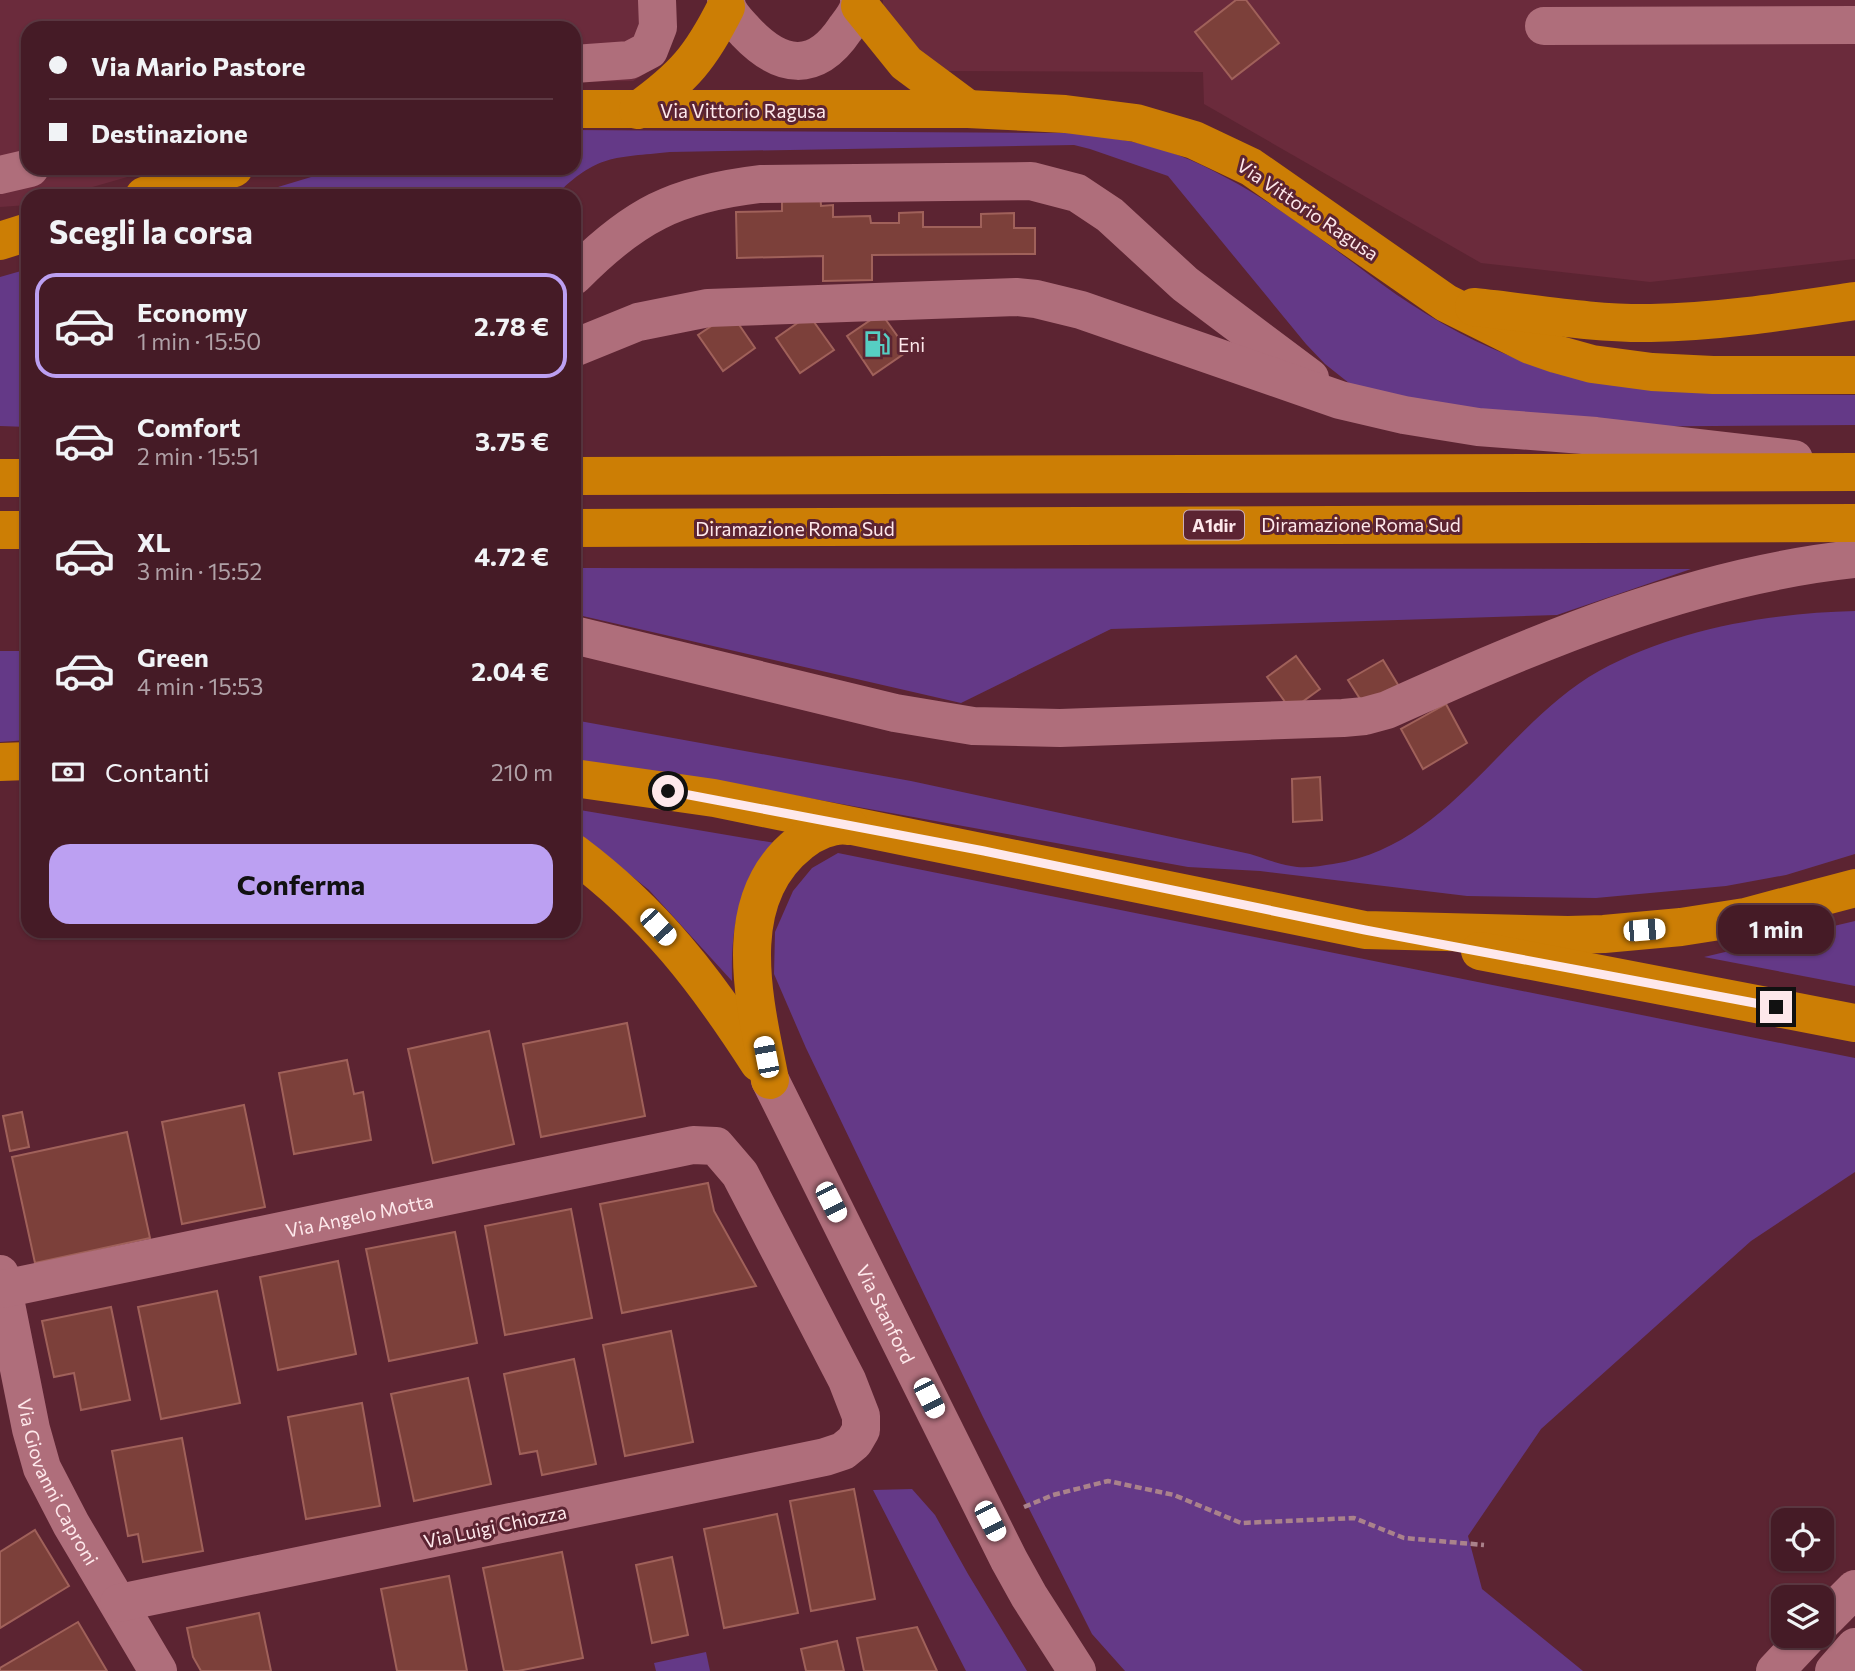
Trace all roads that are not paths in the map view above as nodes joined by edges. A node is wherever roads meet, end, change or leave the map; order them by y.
1 (657, 0) edge
2 (726, 3) edge
3 (860, 3) edge
4 (1855, 25) edge
5 (1544, 26) dead end
6 (581, 64) edge
7 (581, 109) edge
8 (968, 109) junction
9 (638, 110) junction
10 (21, 170) edge
11 (212, 175) edge
12 (0, 176) edge
13 (166, 189) edge
14 (581, 269) edge
15 (1855, 301) edge
16 (1446, 303) junction
17 (581, 345) edge
18 (1855, 375) edge
19 (1340, 400) junction
20 (1855, 466) edge
21 (21, 470) edge
22 (0, 472) edge
23 (1855, 472) edge
24 (581, 476) edge
25 (0, 478) edge
26 (21, 478) edge
27 (1855, 523) edge
28 (581, 528) edge
29 (0, 530) edge
30 (21, 530) edge
31 (0, 539) edge
32 (21, 540) edge
33 (1855, 559) edge
34 (581, 637) edge
35 (21, 761) edge
36 (0, 762) edge
37 (581, 779) edge
38 (898, 835) junction
39 (581, 859) edge
40 (1855, 888) edge
41 (1365, 930) junction
42 (1855, 1023) edge
43 (770, 1080) junction
44 (2, 1281) edge
45 (861, 1430) joint
46 (1855, 1589) edge
47 (119, 1603) junction
48 (1834, 1610) edge
49 (1855, 1647) edge
50 (1797, 1648) edge
51 (1077, 1665) edge
52 (158, 1671) edge
53 (1775, 1671) edge
54 (1834, 1671) edge

1 - 6 street
2 - 3 street
2 - 9 highway
3 - 8 highway
4 - 5 street
7 - 9 highway, Via Vittorio Ragusa
8 - 9 highway, Via Vittorio Ragusa
8 - 16 highway, Via Vittorio Ragusa
10 - 12 street
11 - 13 highway
14 - 19 street
15 - 16 highway
16 - 18 highway, Via Vittorio Ragusa
17 - 19 street
19 - 20 street
21 - 22 street
23 - 24 highway
25 - 26 highway
27 - 28 highway, Diramazione Roma Sud / A1dir
29 - 30 highway
31 - 32 street
33 - 34 street
35 - 36 highway
37 - 38 highway
38 - 41 highway
38 - 43 highway
39 - 43 highway
40 - 41 highway
41 - 42 highway
43 - 51 street, Via Stanford
44 - 45 street, Via Angelo Motta
44 - 47 street, Via Giovanni Caproni
45 - 47 street, Via Luigi Chiozza
46 - 48 street
47 - 52 street, Via Giovanni Caproni
49 - 54 street
50 - 53 street

